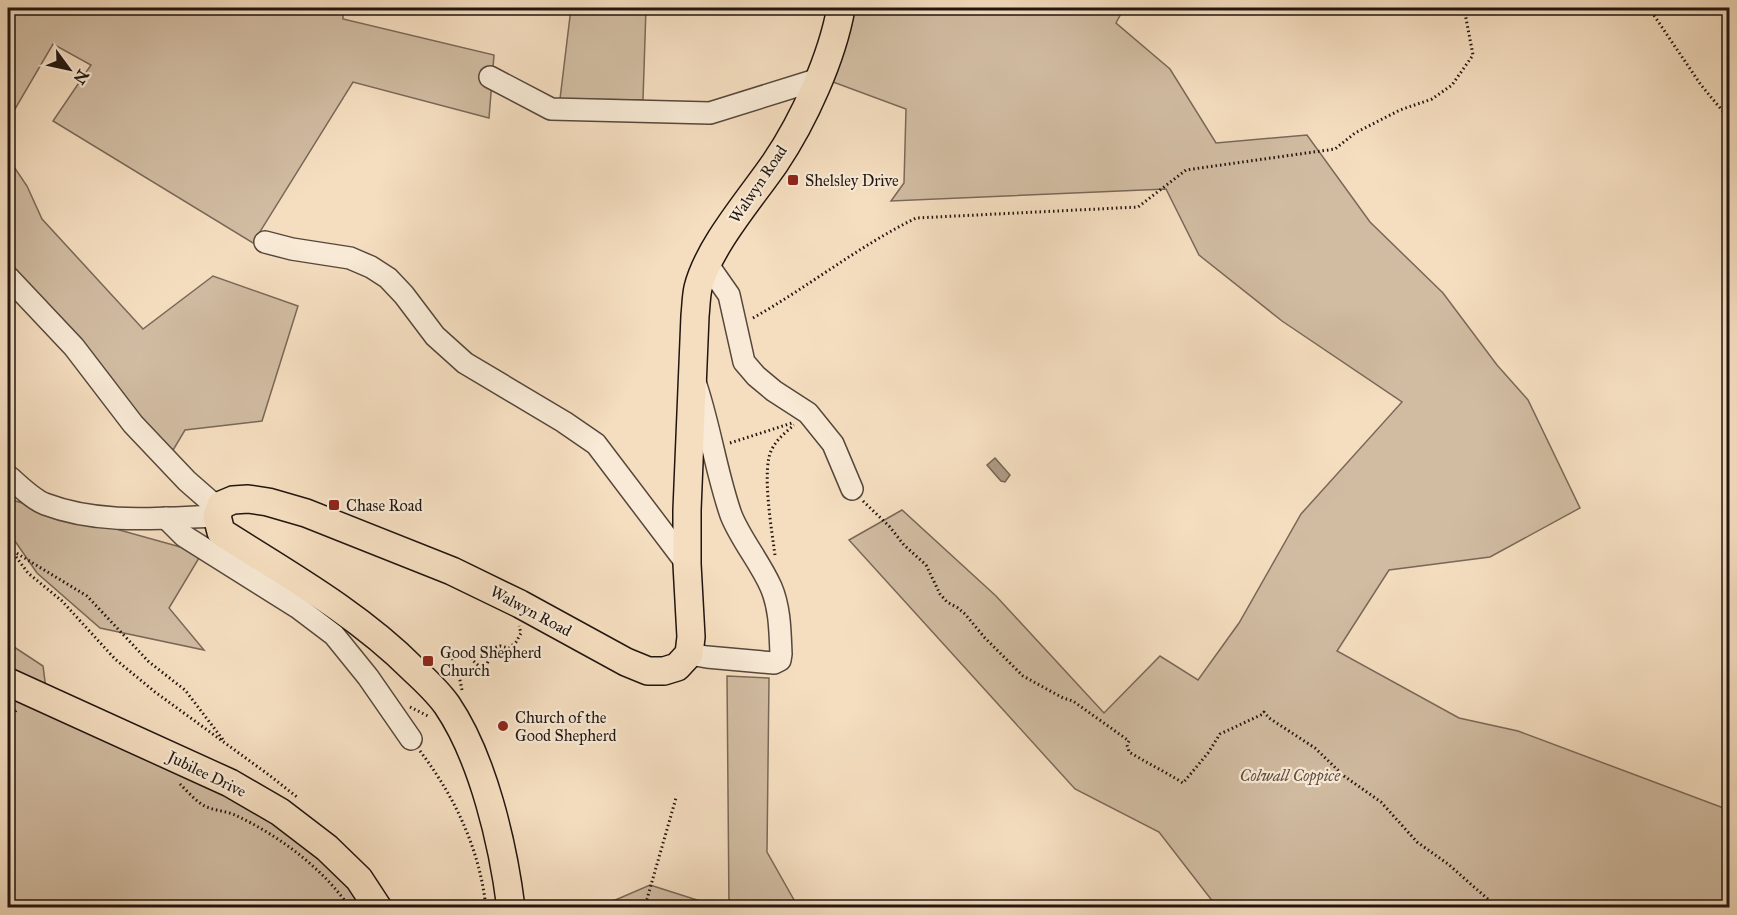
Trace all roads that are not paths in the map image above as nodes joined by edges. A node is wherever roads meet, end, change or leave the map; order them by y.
1 (841, 8) edge
2 (490, 77) dead end
3 (819, 79) junction
4 (265, 242) dead end
5 (708, 265) junction
6 (8, 277) edge
7 (693, 376) junction
8 (8, 477) edge
9 (852, 489) road end
10 (218, 512) junction
11 (166, 518) junction
12 (687, 564) junction
13 (689, 654) junction
14 (11, 694) edge
15 (411, 739) road end
16 (378, 908) edge
17 (511, 908) edge

1 - 3 main road, Walwyn Road
2 - 3 street
3 - 5 main road, Walwyn Road
4 - 12 street
5 - 7 main road, Walwyn Road
5 - 9 street
6 - 10 street
7 - 12 main road, Walwyn Road
7 - 13 street
8 - 11 street
10 - 11 street
10 - 13 main road, Walwyn Road
10 - 17 main road
11 - 15 street
12 - 13 main road, Walwyn Road
14 - 16 main road, Jubilee Drive

